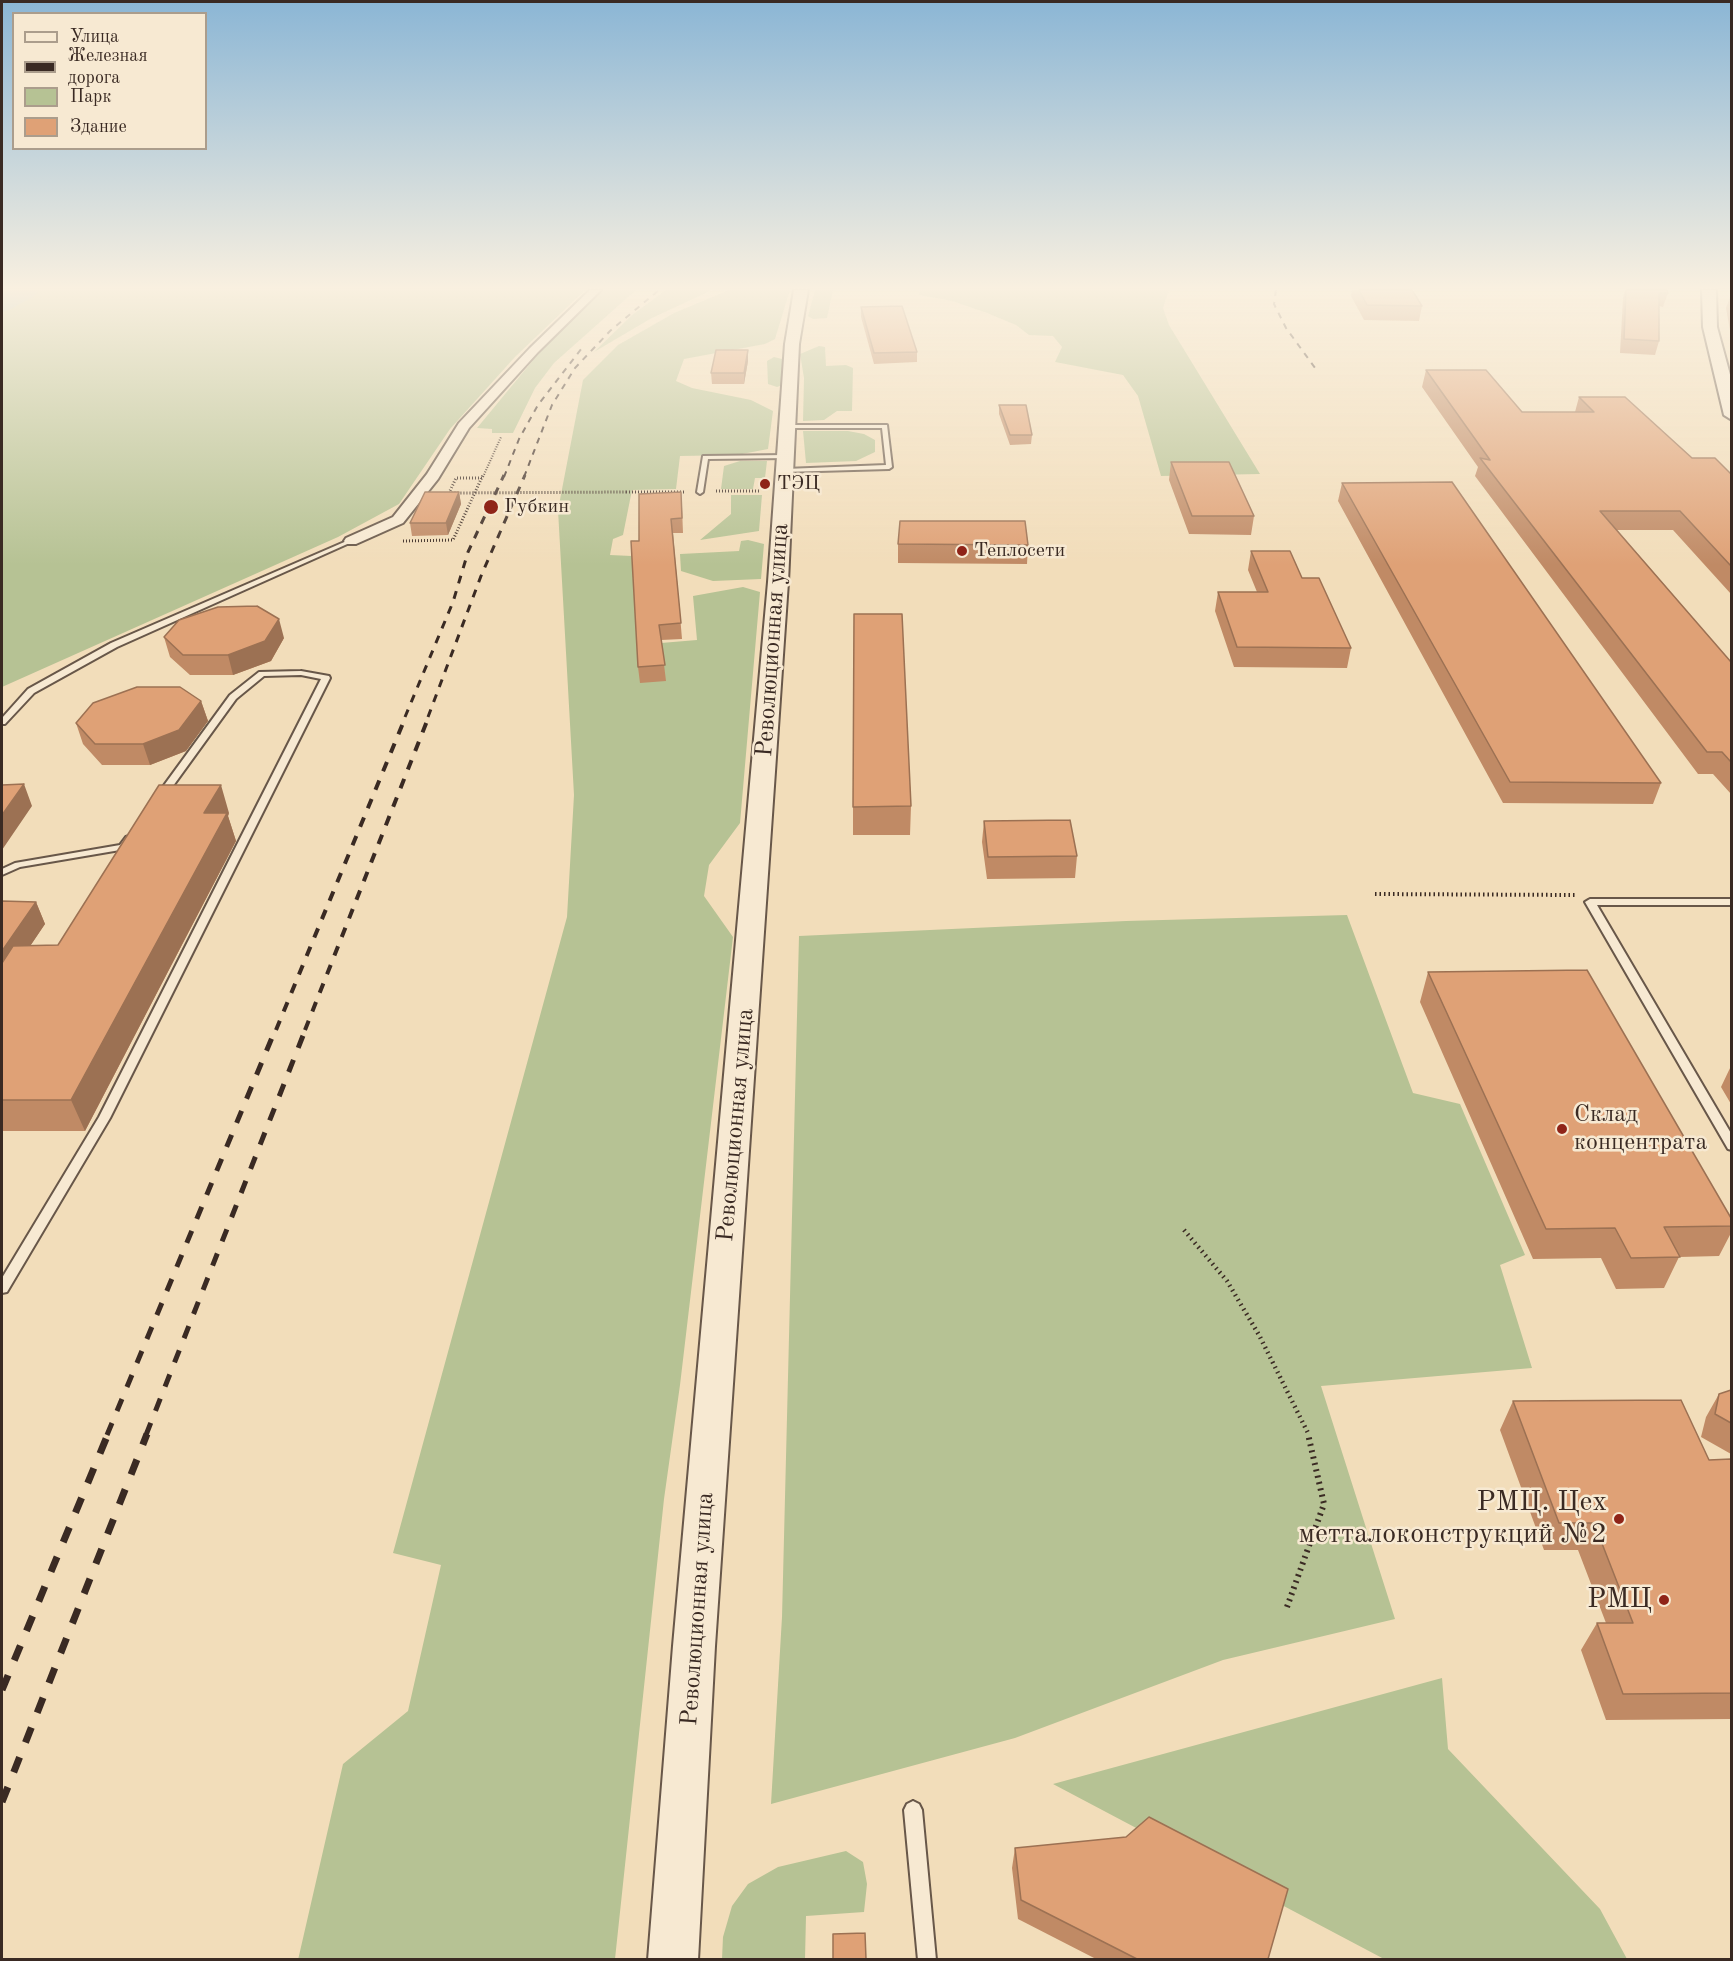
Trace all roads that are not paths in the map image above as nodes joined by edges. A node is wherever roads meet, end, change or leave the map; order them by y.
1 (505, 382) edge
2 (790, 382) edge
3 (1723, 382) edge
4 (1731, 415) edge
5 (786, 451) junction
6 (700, 492) dead end
7 (351, 541) joint
8 (2, 722) edge
9 (153, 808) edge
10 (135, 831) edge
11 (2, 872) edge
12 (1731, 902) edge
13 (1731, 1146) edge
14 (2, 1288) edge
15 (913, 1810) dead end
16 (672, 1959) edge
17 (927, 1959) edge

1 - 7 street
2 - 5 street, Революционная улица
3 - 4 street
5 - 5 lane
5 - 6 lane
5 - 16 street, Революционная улица
7 - 8 lane
9 - 14 lane
10 - 11 lane
12 - 13 lane
15 - 17 lane

